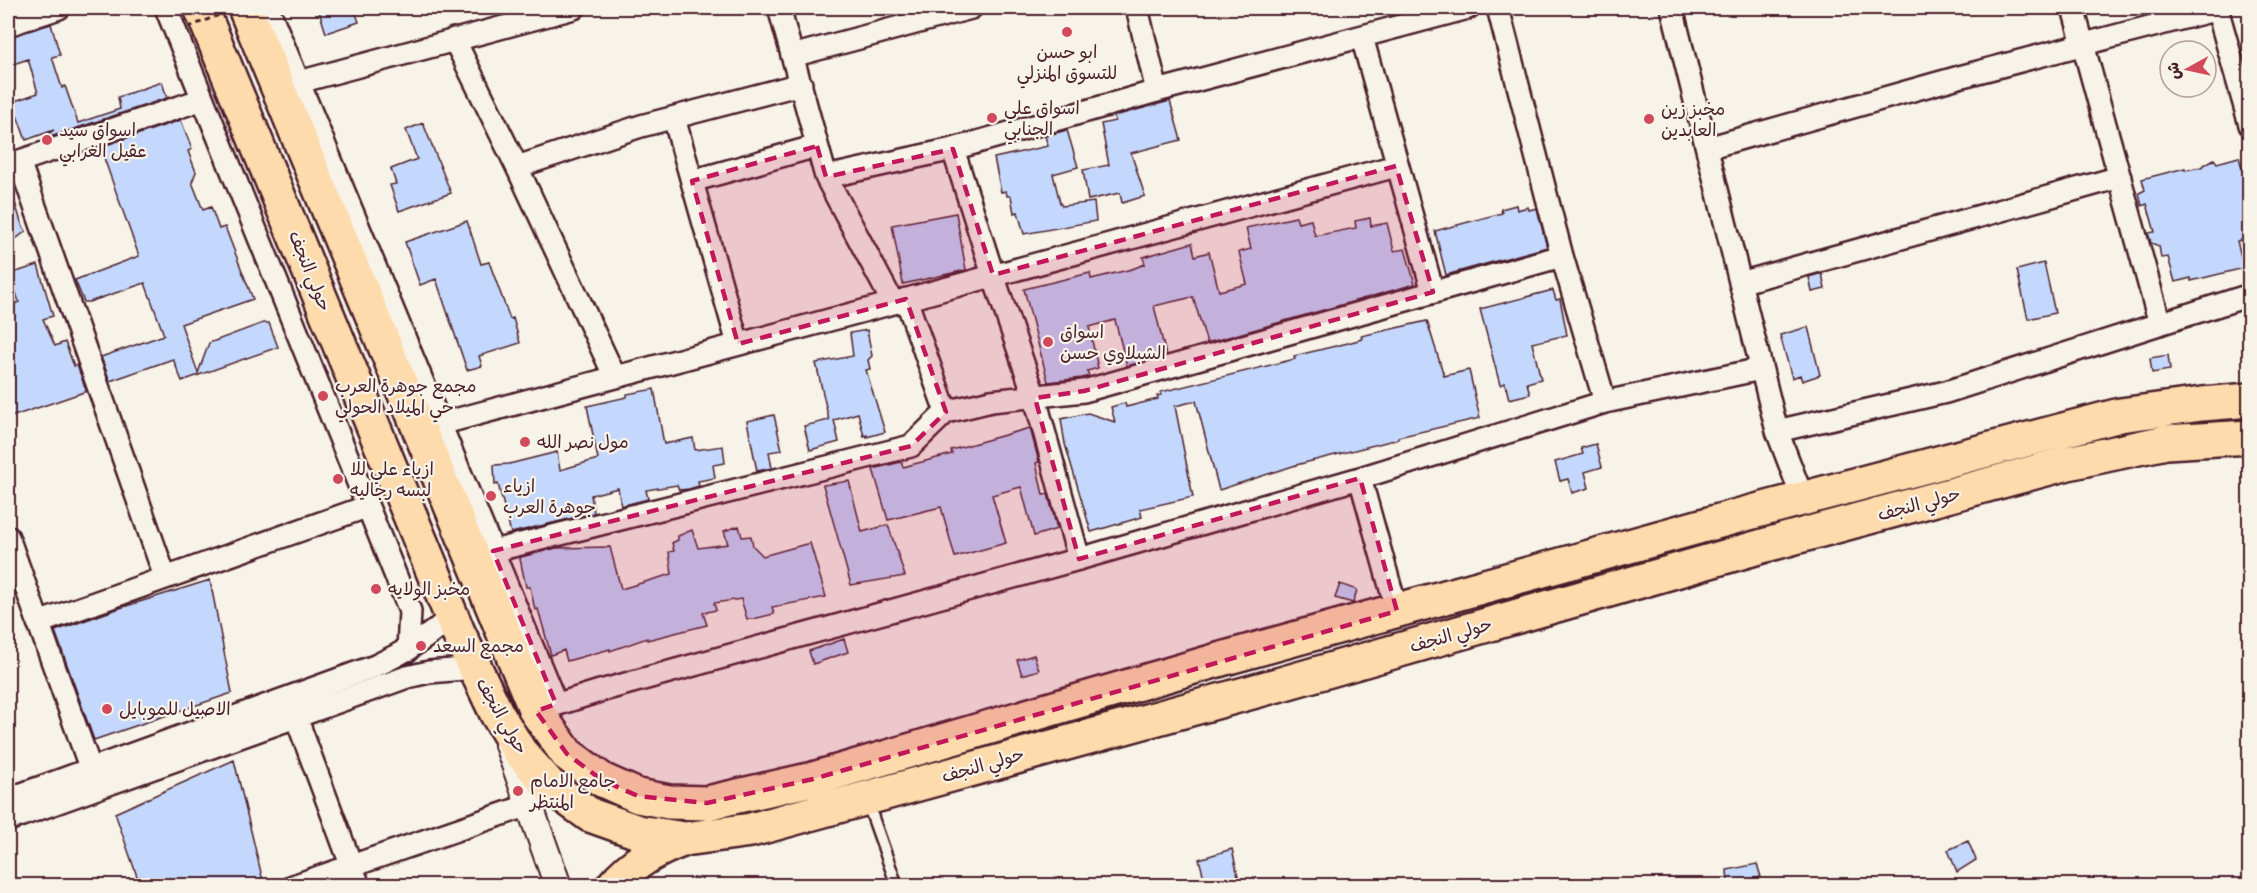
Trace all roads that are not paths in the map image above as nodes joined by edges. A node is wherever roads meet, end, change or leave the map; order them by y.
1 (59, 8) edge
2 (166, 8) edge
3 (245, 8) edge
4 (268, 8) edge
5 (574, 8) edge
6 (779, 8) edge
7 (971, 8) edge
8 (1137, 8) edge
9 (1468, 8) edge
10 (1498, 8) edge
11 (1672, 8) edge
12 (2073, 8) edge
13 (2218, 8) edge
14 (924, 14) edge
15 (195, 17) edge
16 (8, 25) edge
17 (1362, 37) junction
18 (454, 39) junction
19 (2084, 45) junction
20 (792, 56) junction
21 (299, 82) junction
22 (801, 84) junction
23 (1157, 91) junction
24 (203, 99) junction
25 (674, 118) junction
26 (2250, 125) edge
27 (817, 146) junction
28 (1707, 148) junction
29 (952, 149) junction
30 (14, 163) edge
31 (517, 166) junction
32 (1396, 166) junction
33 (826, 177) junction
34 (2120, 177) junction
35 (692, 181) junction
36 (330, 184) junction
37 (1562, 256) junction
38 (993, 275) junction
39 (1740, 283) junction
40 (1433, 291) junction
41 (2250, 295) edge
42 (900, 301) junction
43 (2160, 324) junction
44 (738, 344) junction
45 (1761, 369) junction
46 (615, 377) junction
47 (1035, 398) junction
48 (2250, 400) edge
49 (1605, 402) junction
50 (946, 412) junction
51 (440, 424) junction
52 (1777, 431) junction
53 (2250, 437) edge
54 (1360, 478) junction
55 (1803, 499) junction
56 (366, 507) junction
57 (8, 537) edge
58 (493, 551) junction
59 (1078, 559) junction
60 (165, 577) junction
61 (1397, 612) junction
62 (452, 616) junction
63 (38, 623) junction
64 (1270, 646) junction
65 (408, 650) junction
66 (1218, 660) junction
67 (475, 668) junction
68 (1281, 684) junction
69 (1229, 697) junction
70 (546, 707) junction
71 (497, 714) junction
72 (296, 717) junction
73 (91, 770) junction
74 (866, 798) junction
75 (8, 799) edge
76 (529, 805) junction
77 (8, 820) edge
78 (685, 839) junction
79 (355, 876) edge
80 (293, 885) edge
81 (558, 885) edge
82 (614, 885) edge
83 (897, 885) edge

1 - 16 street
2 - 24 street
3 - 36 main road, حولي النجف
4 - 21 street
5 - 18 street
6 - 20 street
7 - 14 street
8 - 23 street
9 - 17 street
10 - 37 street
11 - 28 street
12 - 19 street
13 - 19 street
13 - 26 street
14 - 20 street
15 - 62 main road, حولي النجف
17 - 23 street
17 - 32 street
18 - 21 street
18 - 31 street
19 - 28 street
19 - 34 street
20 - 22 street
21 - 36 street
22 - 25 street
22 - 27 street
23 - 29 street
24 - 30 street
24 - 56 street
25 - 31 street
25 - 35 street
27 - 33 street
27 - 35 street
28 - 39 street
29 - 33 street
29 - 38 street
30 - 60 street
31 - 46 street
32 - 38 street
32 - 40 street
33 - 42 street
34 - 39 street
34 - 43 street
35 - 44 street
36 - 51 street
36 - 70 main road, حولي النجف
37 - 40 street
37 - 49 street
38 - 42 street
38 - 47 street
39 - 45 street
40 - 47 street
41 - 43 street
42 - 44 street
42 - 50 street
43 - 52 street
44 - 46 street
45 - 49 street
45 - 52 street
46 - 51 street
47 - 50 street
47 - 59 street
48 - 55 main road, حولي النجف
49 - 54 street
50 - 58 street
51 - 58 street
52 - 55 street
53 - 68 main road, حولي النجف
54 - 59 street
54 - 61 street
55 - 61 main road, حولي النجف
56 - 60 street
56 - 65 street
57 - 63 street
58 - 70 street
59 - 70 street
60 - 63 street
61 - 64 main road, حولي النجف
62 - 65 street
62 - 67 main road, حولي النجف
63 - 73 street
64 - 66 main road, حولي النجف
64 - 68 main road
65 - 73 street
66 - 69 main road
66 - 70 main road, حولي النجف
67 - 71 main road, حولي النجف
67 - 72 street
68 - 69 main road, حولي النجف
69 - 74 main road, حولي النجف
71 - 76 street
71 - 78 main road, حولي النجف
72 - 77 street
72 - 79 street
73 - 75 street
74 - 78 main road, حولي النجف
74 - 83 lane
76 - 79 street
76 - 81 street
78 - 82 main road
79 - 80 street

